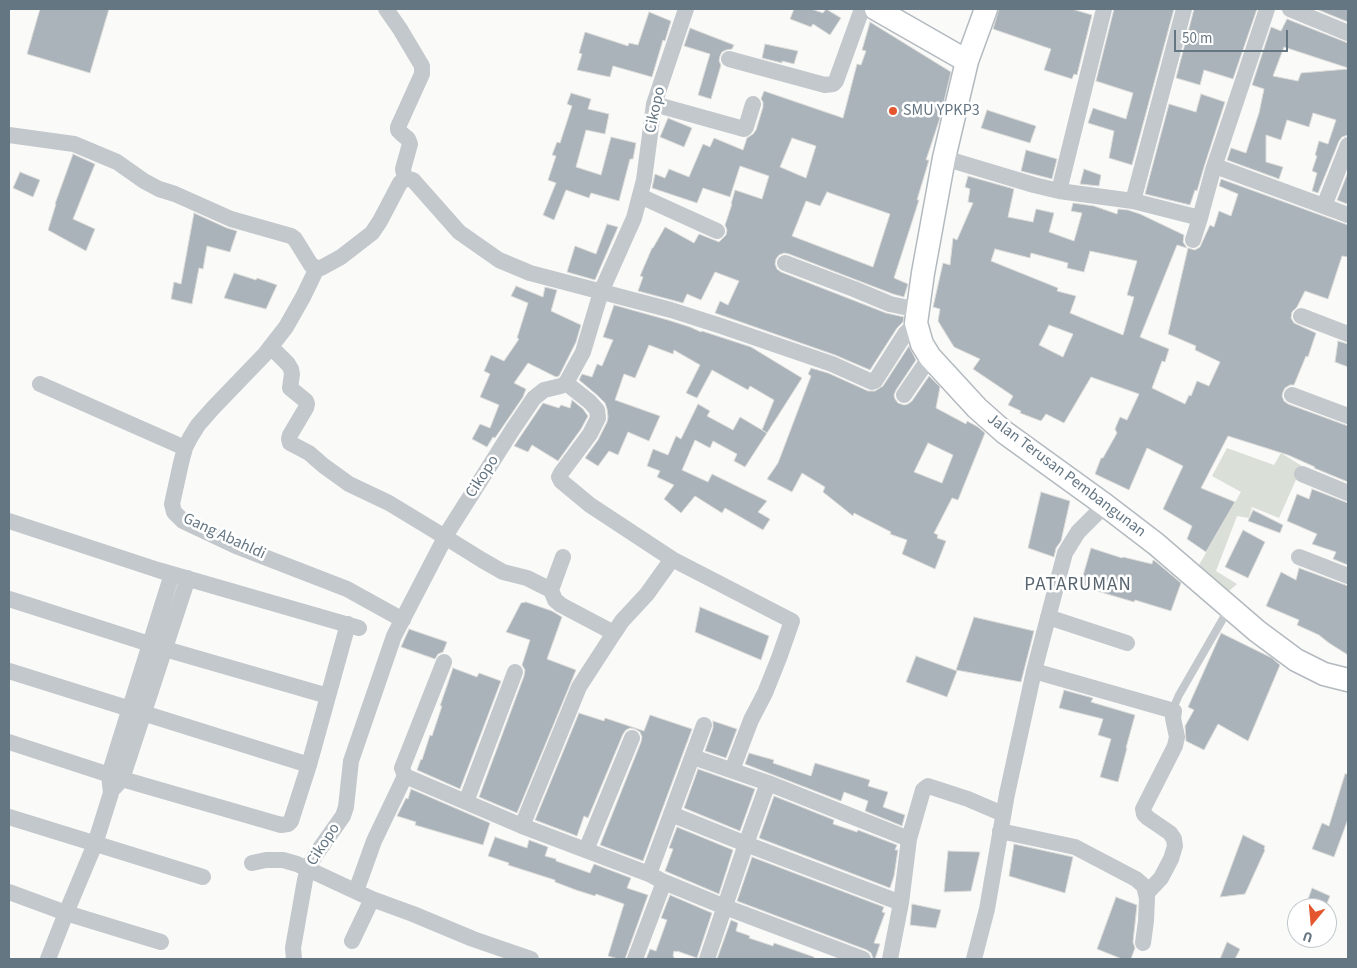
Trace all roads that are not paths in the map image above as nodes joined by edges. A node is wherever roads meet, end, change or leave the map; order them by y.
1 (386, 9) edge
2 (686, 9) edge
3 (862, 9) edge
4 (876, 9) edge
5 (986, 9) edge
6 (1104, 9) edge
7 (1184, 9) edge
8 (1267, 9) edge
9 (1290, 9) edge
10 (1348, 33) edge
11 (729, 59) dead end
12 (967, 61) junction
13 (654, 104) junction
14 (753, 104) dead end
15 (9, 135) edge
16 (1348, 145) edge
17 (944, 158) junction
18 (1215, 166) junction
19 (405, 179) junction
20 (1059, 190) junction
21 (640, 196) junction
22 (1133, 201) junction
23 (1324, 206) junction
24 (1348, 215) edge
25 (1200, 218) junction
26 (717, 231) dead end
27 (1192, 240) dead end
28 (785, 262) dead end
29 (317, 268) junction
30 (602, 292) junction
31 (917, 316) junction
32 (1301, 316) dead end
33 (1348, 334) edge
34 (271, 347) junction
35 (930, 357) junction
36 (566, 383) junction
37 (40, 384) dead end
38 (904, 395) dead end
39 (1292, 395) dead end
40 (1348, 416) edge
41 (185, 448) junction
42 (1302, 474) dead end
43 (1348, 493) edge
44 (1106, 505) junction
45 (9, 521) edge
46 (445, 537) junction
47 (1299, 556) dead end
48 (563, 557) dead end
49 (672, 559) junction
50 (180, 576) junction
51 (1348, 576) edge
52 (551, 590) junction
53 (9, 600) edge
54 (1230, 607) junction
55 (1048, 617) junction
56 (403, 620) junction
57 (614, 633) junction
58 (1127, 643) dead end
59 (158, 647) junction
60 (444, 662) dead end
61 (9, 671) edge
62 (1034, 671) junction
63 (516, 672) dead end
64 (1348, 680) edge
65 (328, 696) junction
66 (1174, 711) junction
67 (137, 712) junction
68 (704, 725) dead end
69 (632, 738) dead end
70 (9, 742) edge
71 (693, 756) junction
72 (309, 765) junction
73 (732, 770) junction
74 (405, 776) junction
75 (116, 777) junction
76 (768, 783) junction
77 (466, 802) junction
78 (671, 814) junction
79 (1003, 814) junction
80 (9, 817) edge
81 (522, 826) junction
82 (1000, 831) junction
83 (910, 840) junction
84 (95, 844) junction
85 (746, 844) junction
86 (586, 850) junction
87 (252, 863) dead end
88 (308, 868) junction
89 (649, 874) junction
90 (203, 877) dead end
91 (664, 882) junction
92 (356, 891) junction
93 (9, 892) edge
94 (1146, 894) junction
95 (372, 899) junction
96 (901, 902) junction
97 (725, 907) junction
98 (66, 913) junction
99 (352, 941) dead end
100 (161, 942) dead end
101 (1143, 943) dead end
102 (48, 959) edge
103 (294, 959) edge
104 (531, 959) edge
105 (635, 959) edge
106 (707, 959) edge
107 (863, 959) edge
108 (890, 959) edge
109 (974, 959) edge

1 - 19 street
2 - 13 street, Cikopo
3 - 11 street
4 - 12 street
5 - 12 street, Jalan Terusan Pembangunan
6 - 20 street
7 - 22 street
8 - 18 street
9 - 10 street
12 - 17 street, Jalan Terusan Pembangunan
13 - 14 street
13 - 21 street, Cikopo
15 - 29 street
16 - 23 street
17 - 20 street
17 - 31 street, Jalan Terusan Pembangunan
18 - 23 street
18 - 25 street
19 - 29 street
19 - 30 street
20 - 22 street
21 - 26 street
21 - 30 street, Cikopo
22 - 25 street
23 - 24 street
25 - 27 street
28 - 31 street
29 - 34 street, Gang Abahldi
30 - 31 street
30 - 36 street, Cikopo
31 - 35 street, Jalan Terusan Pembangunan
32 - 33 street
34 - 41 street, Gang Abahldi
34 - 46 street
35 - 38 street
35 - 44 street, Jalan Terusan Pembangunan
36 - 46 street, Cikopo
36 - 49 street
37 - 41 street
39 - 40 street
41 - 56 street, Gang Abahldi
42 - 43 street
44 - 54 street, Jalan Terusan Pembangunan
44 - 55 street
45 - 50 street
46 - 52 street
46 - 56 street, Cikopo
47 - 51 street
48 - 52 street
49 - 57 street
49 - 73 street
50 - 59 street
50 - 65 street
52 - 57 street
53 - 59 street
54 - 64 street, Jalan Terusan Pembangunan
54 - 66 lane
55 - 58 street
55 - 62 street
56 - 88 street, Cikopo
57 - 81 street
59 - 65 street
59 - 67 street
60 - 74 street
61 - 67 street
62 - 66 street
62 - 79 street
63 - 77 street
65 - 72 street
66 - 94 street
67 - 72 street
67 - 75 street
68 - 71 street
69 - 86 street
70 - 75 street
71 - 73 street
71 - 78 street
72 - 75 street
73 - 76 street
74 - 77 street
74 - 92 street
75 - 84 street
76 - 83 street
76 - 85 street
77 - 81 street
78 - 85 street
78 - 89 street
79 - 82 street
79 - 83 street
80 - 84 street
81 - 86 street
82 - 94 street
82 - 109 street
83 - 96 street
84 - 90 street
84 - 98 street
85 - 96 street
85 - 97 street
86 - 89 street
87 - 88 street
88 - 92 street
88 - 103 street, Cikopo
89 - 91 street
91 - 97 street
91 - 105 street
92 - 95 street
93 - 98 street
94 - 101 street
95 - 99 street
95 - 104 street
96 - 108 street
97 - 106 street
97 - 107 street
98 - 100 street
98 - 102 street

